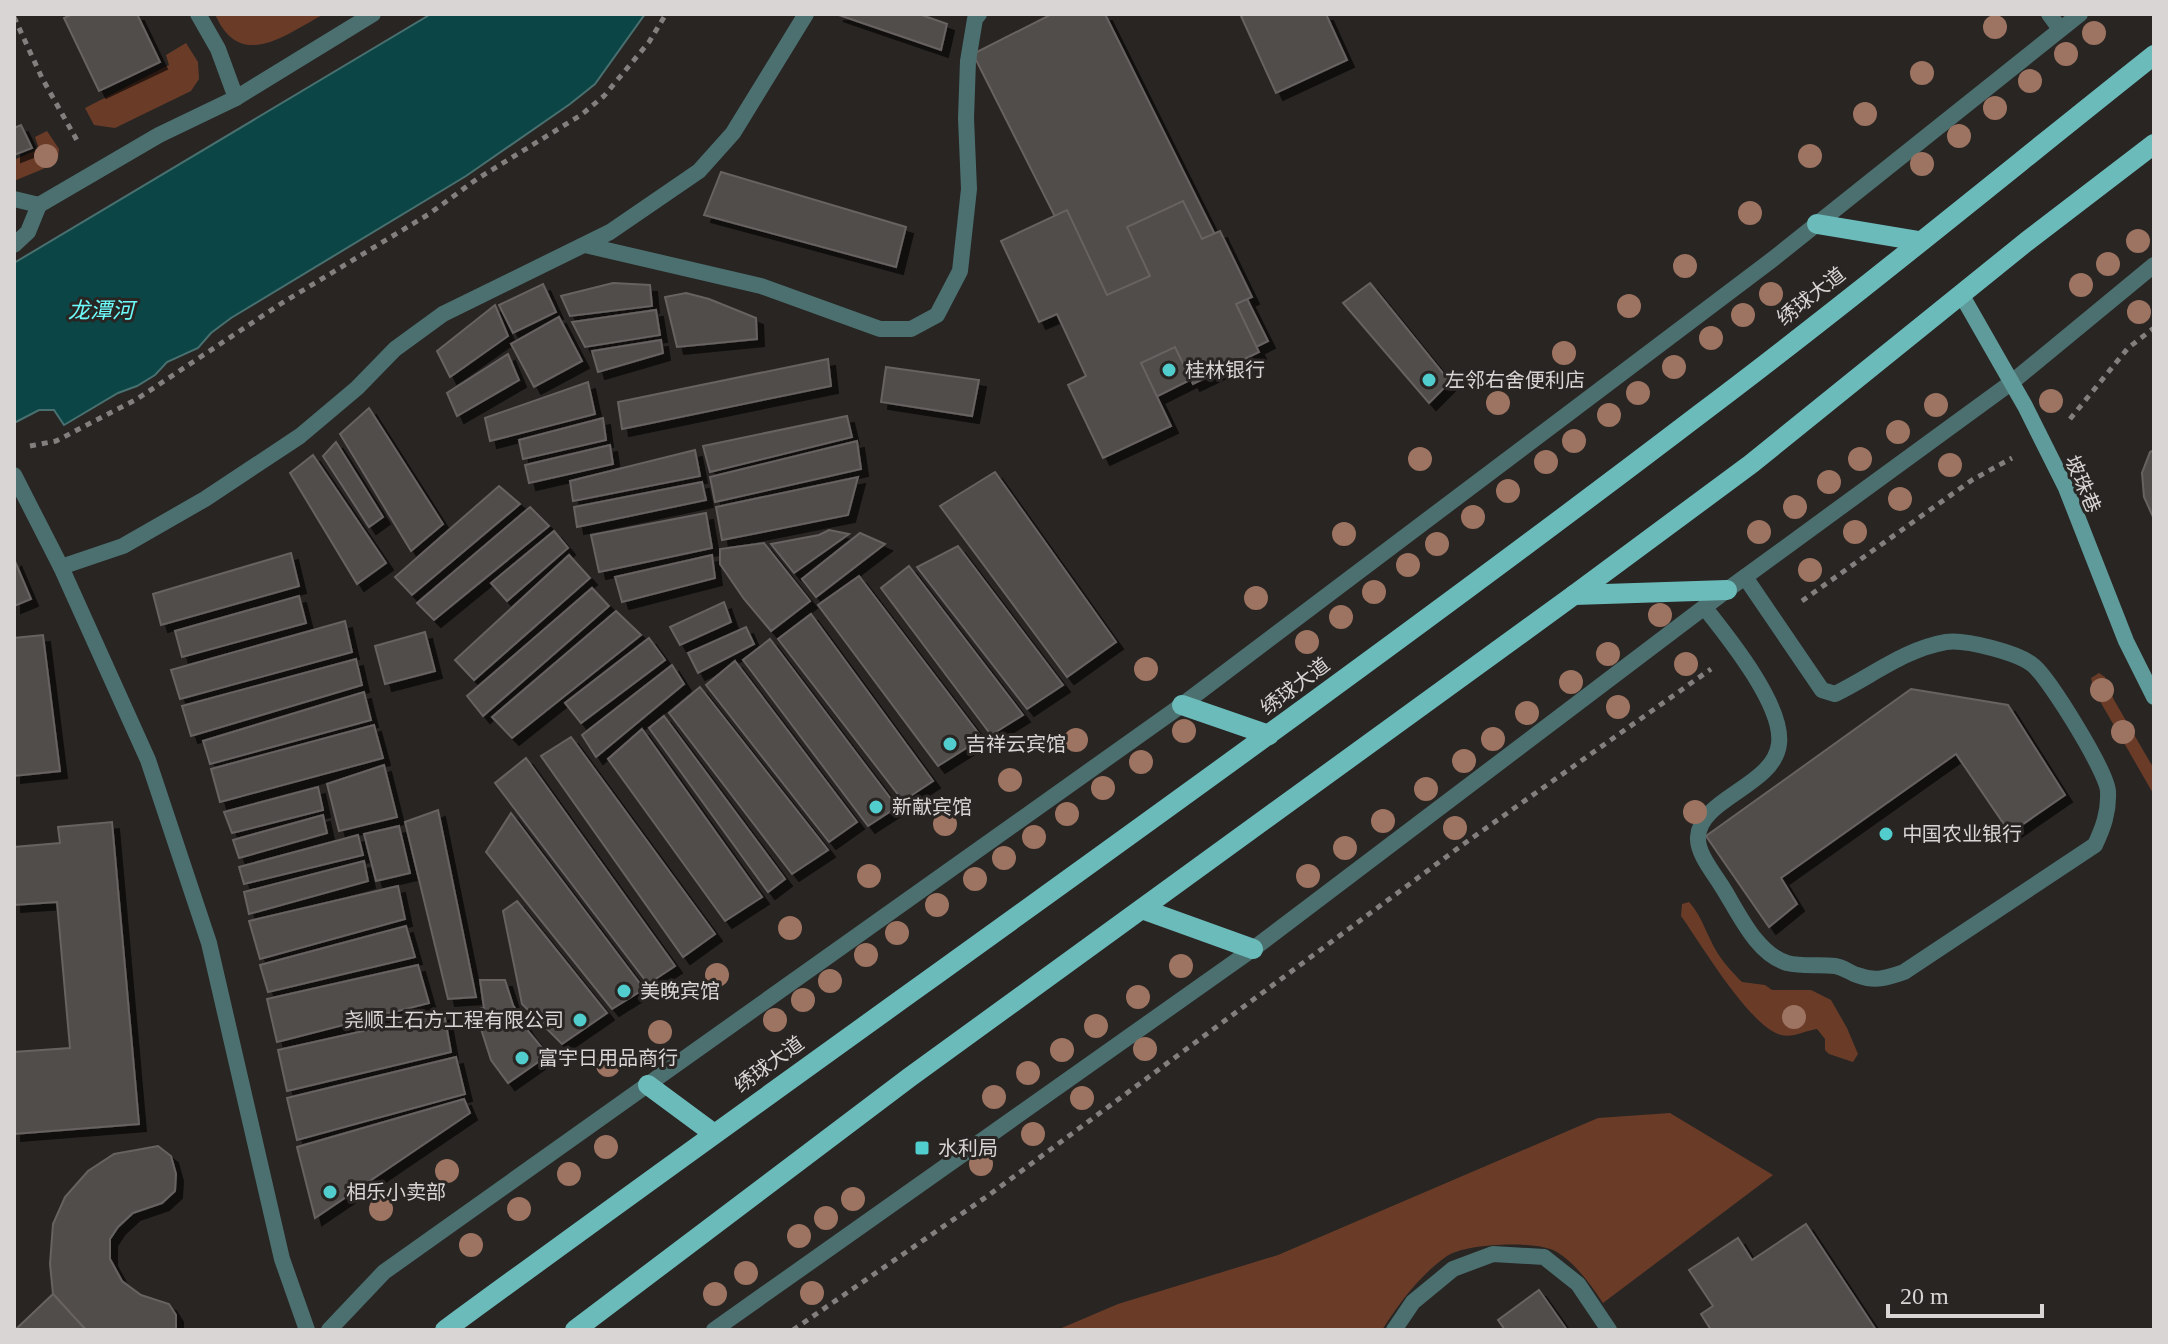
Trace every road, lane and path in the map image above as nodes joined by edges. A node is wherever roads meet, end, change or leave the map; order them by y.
1 (198, 14) edge
2 (373, 14) edge
3 (666, 14) edge
4 (806, 14) edge
5 (979, 14) edge
6 (2049, 14) edge
7 (2080, 14) edge
8 (14, 17) edge
9 (2060, 29) junction
10 (2154, 55) edge
11 (236, 98) junction
12 (2154, 144) edge
13 (101, 169) junction
14 (14, 199) edge
15 (39, 205) junction
16 (1817, 224) junction
17 (1919, 241) junction
18 (14, 245) edge
19 (585, 245) junction
20 (2154, 265) edge
21 (1961, 294) junction
22 (2154, 328) edge
23 (2012, 382) junction
24 (2043, 441) junction
25 (29, 446) dead end
26 (14, 475) edge
27 (61, 567) junction
28 (1745, 577) junction
29 (1727, 590) junction
30 (1574, 595) junction
31 (1705, 608) junction
32 (1773, 621) junction
33 (1738, 650) junction
34 (2154, 697) edge
35 (1182, 705) junction
36 (1269, 735) junction
37 (1142, 909) junction
38 (1253, 949) junction
39 (648, 1085) junction
40 (713, 1133) junction
41 (307, 1330) edge
42 (329, 1330) edge
43 (445, 1330) edge
44 (575, 1330) edge
45 (714, 1330) edge
46 (793, 1330) edge
47 (1394, 1330) edge
48 (1609, 1330) edge

1 - 11 street
2 - 11 street
3 - 25 path
4 - 19 street
5 - 19 street
6 - 9 street
7 - 9 street
8 - 13 path
9 - 16 street
10 - 17 main road, 绣球大道
11 - 13 street
12 - 21 main road
13 - 15 street
14 - 15 street
15 - 18 street
16 - 17 main road
16 - 35 street
17 - 36 main road, 绣球大道
19 - 27 street
20 - 23 street
21 - 23 street, 坡珠巷
21 - 30 main road
22 - 24 path
23 - 24 street, 坡珠巷
23 - 28 street
24 - 32 path
24 - 34 street, 坡珠巷
26 - 27 street
27 - 41 street
28 - 29 street
28 - 32 street
29 - 30 main road
29 - 31 street
30 - 37 main road
31 - 33 street
31 - 38 street
32 - 33 street
33 - 46 path
35 - 36 main road
35 - 39 street
36 - 40 main road, 绣球大道
37 - 38 main road
37 - 44 main road
38 - 45 street
39 - 40 main road
39 - 42 street
40 - 43 main road, 绣球大道
47 - 48 street

